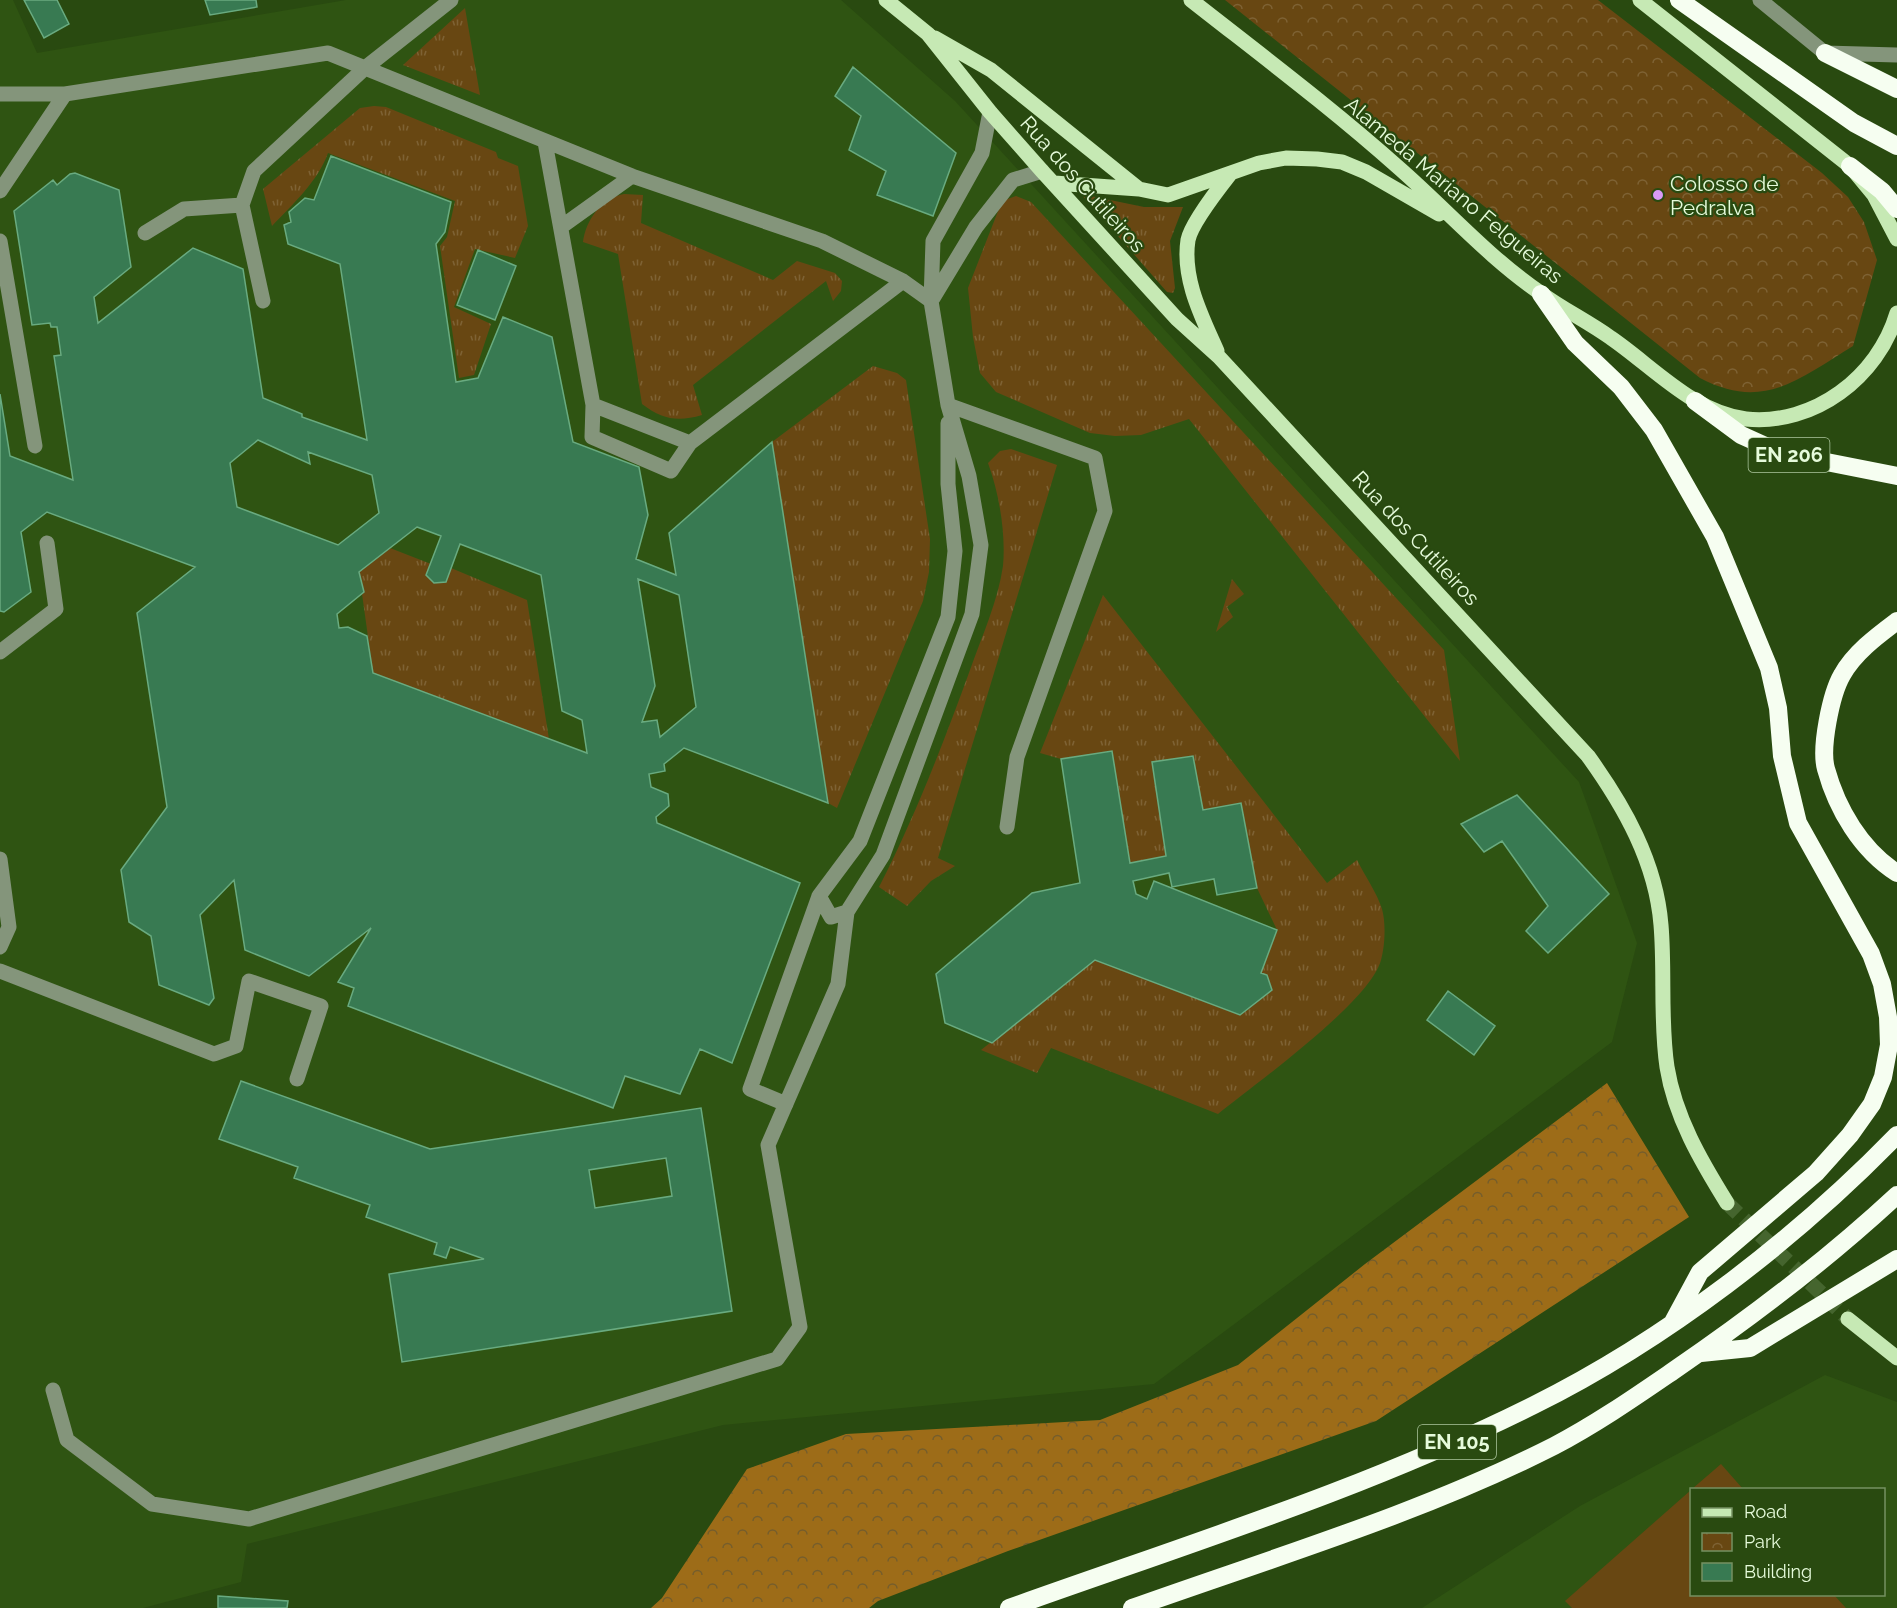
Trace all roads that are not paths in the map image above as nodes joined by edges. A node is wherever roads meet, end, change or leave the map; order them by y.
1 (452, 0) edge
2 (886, 0) edge
3 (1191, 0) edge
4 (1640, 0) edge
5 (1679, 0) edge
6 (1760, 0) edge
7 (928, 34) junction
8 (1825, 53) junction
9 (1897, 55) edge
10 (365, 68) junction
11 (1897, 89) edge
12 (0, 94) edge
13 (65, 94) junction
14 (990, 112) junction
15 (545, 142) junction
16 (1897, 146) edge
17 (1850, 166) junction
18 (1042, 171) junction
19 (1230, 174) junction
20 (632, 176) junction
21 (1054, 183) junction
22 (1140, 189) junction
23 (0, 191) edge
24 (242, 205) junction
25 (1897, 209) edge
26 (1453, 221) junction
27 (561, 227) junction
28 (145, 233) dead end
29 (1897, 239) edge
30 (0, 241) edge
31 (903, 281) junction
32 (1541, 294) junction
33 (263, 301) dead end
34 (932, 301) junction
35 (1897, 313) edge
36 (1220, 357) junction
37 (1695, 401) junction
38 (593, 405) junction
39 (948, 405) junction
40 (690, 442) junction
41 (35, 446) dead end
42 (1897, 476) edge
43 (47, 543) dead end
44 (1897, 621) edge
45 (0, 652) edge
46 (1007, 827) dead end
47 (0, 859) edge
48 (1897, 873) edge
49 (819, 896) junction
50 (847, 912) junction
51 (0, 947) edge
52 (0, 970) edge
53 (297, 1079) dead end
54 (786, 1104) junction
55 (1897, 1135) edge
56 (1897, 1195) edge
57 (1727, 1203) tunnel mouth
58 (1897, 1259) edge
59 (1848, 1319) tunnel mouth
60 (1673, 1322) junction
61 (1699, 1353) junction
62 (1897, 1358) edge
63 (53, 1390) dead end
64 (1010, 1608) edge
65 (1132, 1608) edge

1 - 10 street
2 - 7 main road, Rua dos Cutileiros
3 - 26 main road, Alameda Mariano Felgueiras
4 - 17 main road
5 - 16 highway
6 - 8 street
7 - 14 main road, Rua dos Cutileiros
7 - 22 main road
8 - 9 street
8 - 11 highway
10 - 13 street
10 - 15 street
10 - 24 street
12 - 13 street
13 - 23 street
14 - 18 main road, Rua dos Cutileiros
14 - 34 street
15 - 20 street
15 - 27 street
17 - 25 highway
17 - 29 main road
18 - 21 main road, Rua dos Cutileiros
18 - 34 street
19 - 22 main road
19 - 26 main road
19 - 36 main road
20 - 27 street
20 - 31 street
21 - 22 main road
21 - 36 main road, Rua dos Cutileiros
24 - 28 street
24 - 33 street
26 - 32 main road, Alameda Mariano Felgueiras
27 - 38 street
30 - 41 street
31 - 34 street
31 - 40 street
32 - 37 main road, Alameda Mariano Felgueiras
32 - 60 highway
34 - 39 street
35 - 37 main road, Alameda Mariano Felgueiras
36 - 57 main road, Rua dos Cutileiros
37 - 42 highway, EN 206
38 - 40 street
38 - 40 street
39 - 46 street
39 - 49 street
39 - 50 street
43 - 45 street
44 - 48 highway
47 - 51 street
49 - 50 street
49 - 54 street
50 - 54 street
52 - 53 street
54 - 63 street
55 - 60 highway, EN 105
56 - 61 highway, EN 105
58 - 61 highway
59 - 62 main road
60 - 64 highway, EN 105
61 - 65 highway, EN 105

